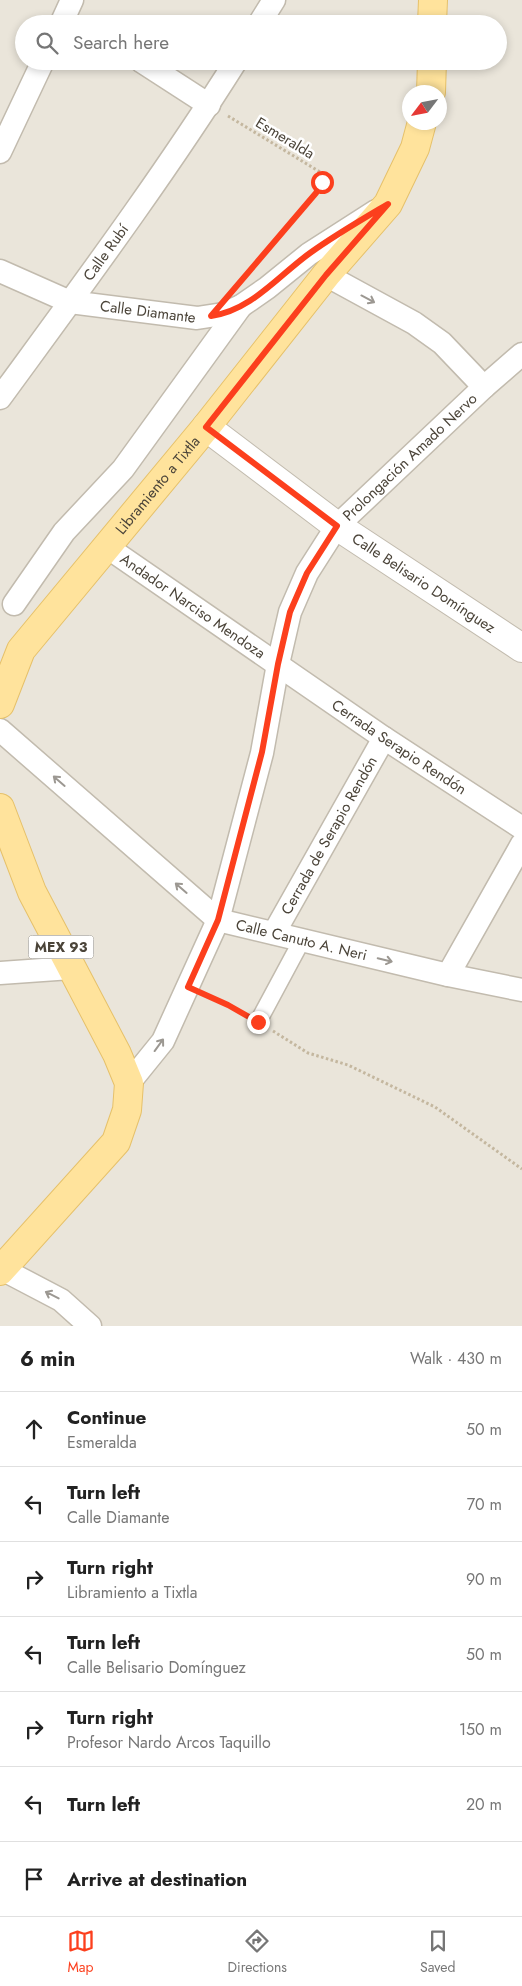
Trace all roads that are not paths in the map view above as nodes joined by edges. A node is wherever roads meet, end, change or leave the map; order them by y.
1 (274, 0) edge
2 (433, 0) edge
3 (265, 15) edge
4 (432, 15) edge
5 (39, 70) edge
6 (156, 70) edge
7 (230, 70) edge
8 (432, 70) edge
9 (431, 85) edge
10 (209, 105) junction
11 (420, 130) edge
12 (0, 152) edge
13 (388, 204) junction
14 (0, 271) edge
15 (326, 275) junction
16 (70, 302) junction
17 (241, 306) junction
18 (522, 354) edge
19 (484, 387) junction
20 (0, 398) edge
21 (206, 427) junction
22 (337, 526) junction
23 (107, 547) junction
24 (14, 604) dead end
25 (522, 648) edge
26 (278, 664) junction
27 (0, 704) edge
28 (0, 730) edge
29 (384, 738) junction
30 (0, 808) edge
31 (522, 828) edge
32 (522, 844) edge
33 (218, 920) junction
34 (274, 933) junction
35 (302, 940) junction
36 (71, 968) junction
37 (0, 973) edge
38 (448, 975) junction
39 (522, 990) edge
40 (258, 1022) road end
41 (129, 1083) junction
42 (1, 1270) edge
43 (90, 1326) edge

1 - 3 street
2 - 4 main road
5 - 12 street
6 - 10 street
7 - 10 street, Calle Rubí
8 - 9 main road
10 - 16 street, Calle Rubí
11 - 13 main road, Libramiento a Tixtla
13 - 15 main road, Libramiento a Tixtla
13 - 17 street, Calle Diamante
14 - 16 street, Calle Diamante
15 -> 19 street, Prolongación Amado Nervo
15 - 21 main road, Libramiento a Tixtla
16 - 17 street, Calle Diamante
16 - 20 street, Calle Rubí
17 - 24 street
18 - 19 street, Prolongación Amado Nervo
19 - 22 street, Prolongación Amado Nervo
21 - 22 street, Calle Belisario Domínguez
21 - 23 main road, Libramiento a Tixtla
22 - 25 street, Calle Belisario Domínguez
22 - 26 street, Prolongación Amado Nervo
23 - 26 street, Andador Narciso Mendoza
23 - 27 main road, Libramiento a Tixtla
26 - 29 street, Cerrada Serapio Rendón
26 - 33 street, Prolongación Amado Nervo
33 -> 28 street, Calle Canuto A. Neri
29 - 31 street, Cerrada Serapio Rendón
29 - 34 street, Cerrada de Serapio Rendón
30 - 36 main road, MEX 93
32 - 38 street
33 - 34 street, Calle Canuto A. Neri
41 -> 33 street, Prolongación Amado Nervo
34 - 35 street, Calle Canuto A. Neri
35 -> 38 street, Calle Canuto A. Neri
35 - 40 street
36 - 37 street
36 - 41 main road, MEX 93
38 - 39 street, Calle Canuto A. Neri
41 - 42 main road, MEX 93
43 -> 42 street

